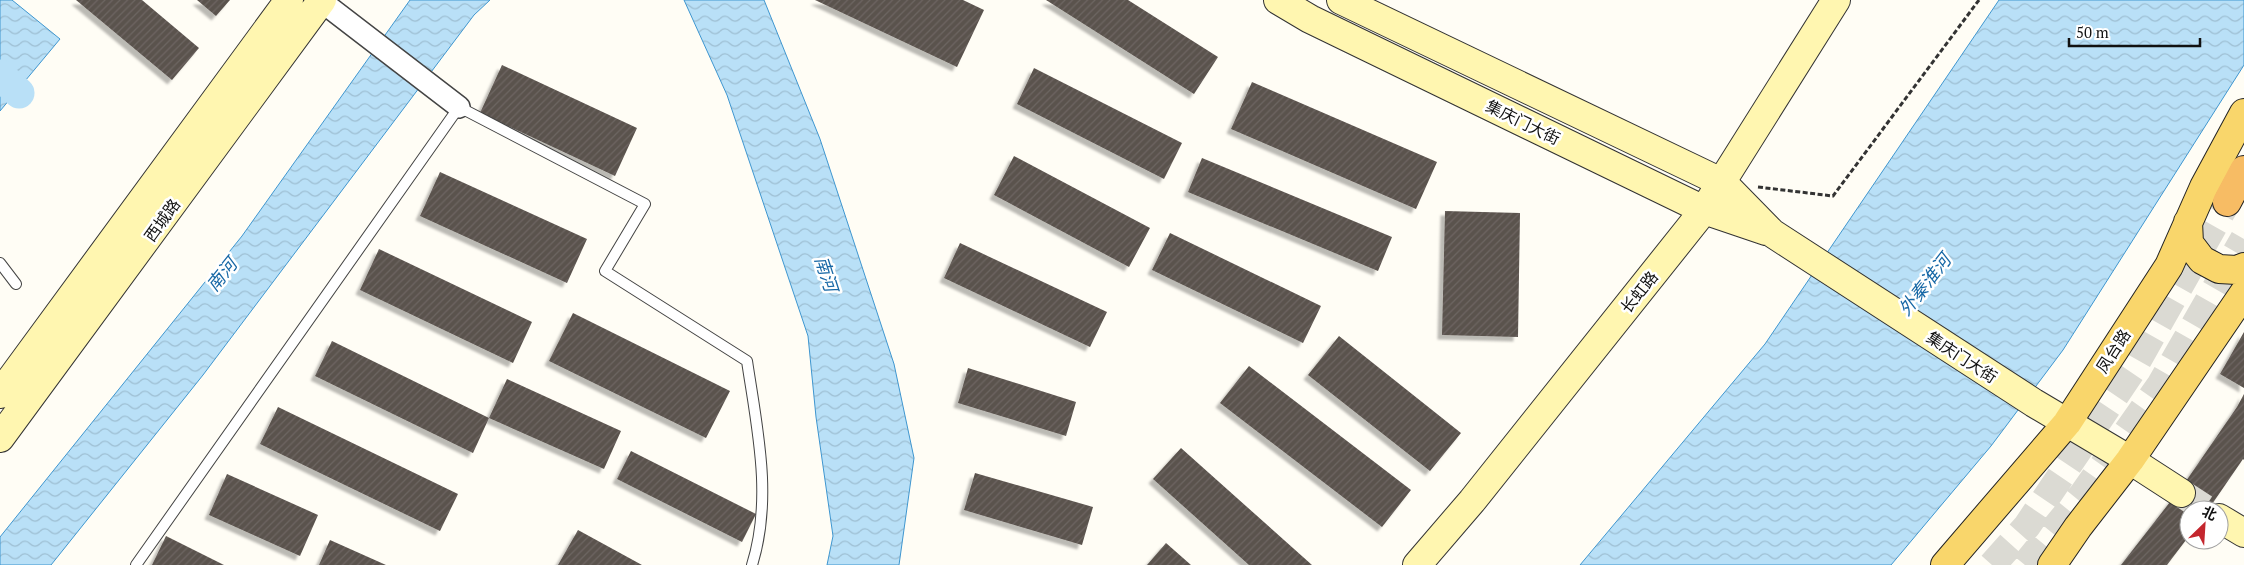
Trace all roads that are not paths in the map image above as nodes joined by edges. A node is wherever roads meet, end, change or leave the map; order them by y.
1 (289, 0) edge
2 (1278, 0) edge
3 (1341, 0) edge
4 (1836, 0) edge
5 (321, 1) edge
6 (459, 107) junction
7 (2244, 113) edge
8 (2244, 170) edge
9 (1723, 183) junction
10 (2227, 202) tunnel mouth
11 (1704, 210) junction
12 (2188, 222) junction
13 (1779, 238) junction
14 (0, 263) edge
15 (2244, 267) edge
16 (16, 284) dead end
17 (2244, 293) edge
18 (0, 394) edge
19 (2066, 423) junction
20 (0, 438) edge
21 (2130, 460) junction
22 (2181, 493) tunnel mouth
23 (2229, 524) edge
24 (2244, 533) edge
25 (136, 565) edge
26 (752, 565) edge
27 (1417, 565) edge
28 (1946, 565) edge
29 (2052, 565) edge

1 - 18 main road, 西城路
2 - 11 main road, 集庆门大街
3 - 9 main road, 集庆门大街
4 - 9 main road, 长虹路
5 - 6 street
5 - 20 main road, 西城路
6 - 25 lane
6 - 26 lane
7 - 12 main road, 凤台路
8 - 10 highway
9 - 11 main road, 长虹路
9 - 13 main road, 集庆门大街
11 - 13 main road, 集庆门大街
11 - 27 main road, 长虹路
12 - 15 main road
12 - 19 main road, 凤台路
13 - 19 main road, 集庆门大街
14 - 16 lane
17 - 21 main road
19 - 21 main road, 集庆门大街
19 - 28 main road, 凤台路
21 - 22 main road, 集庆门大街
21 - 29 main road
23 - 24 main road

